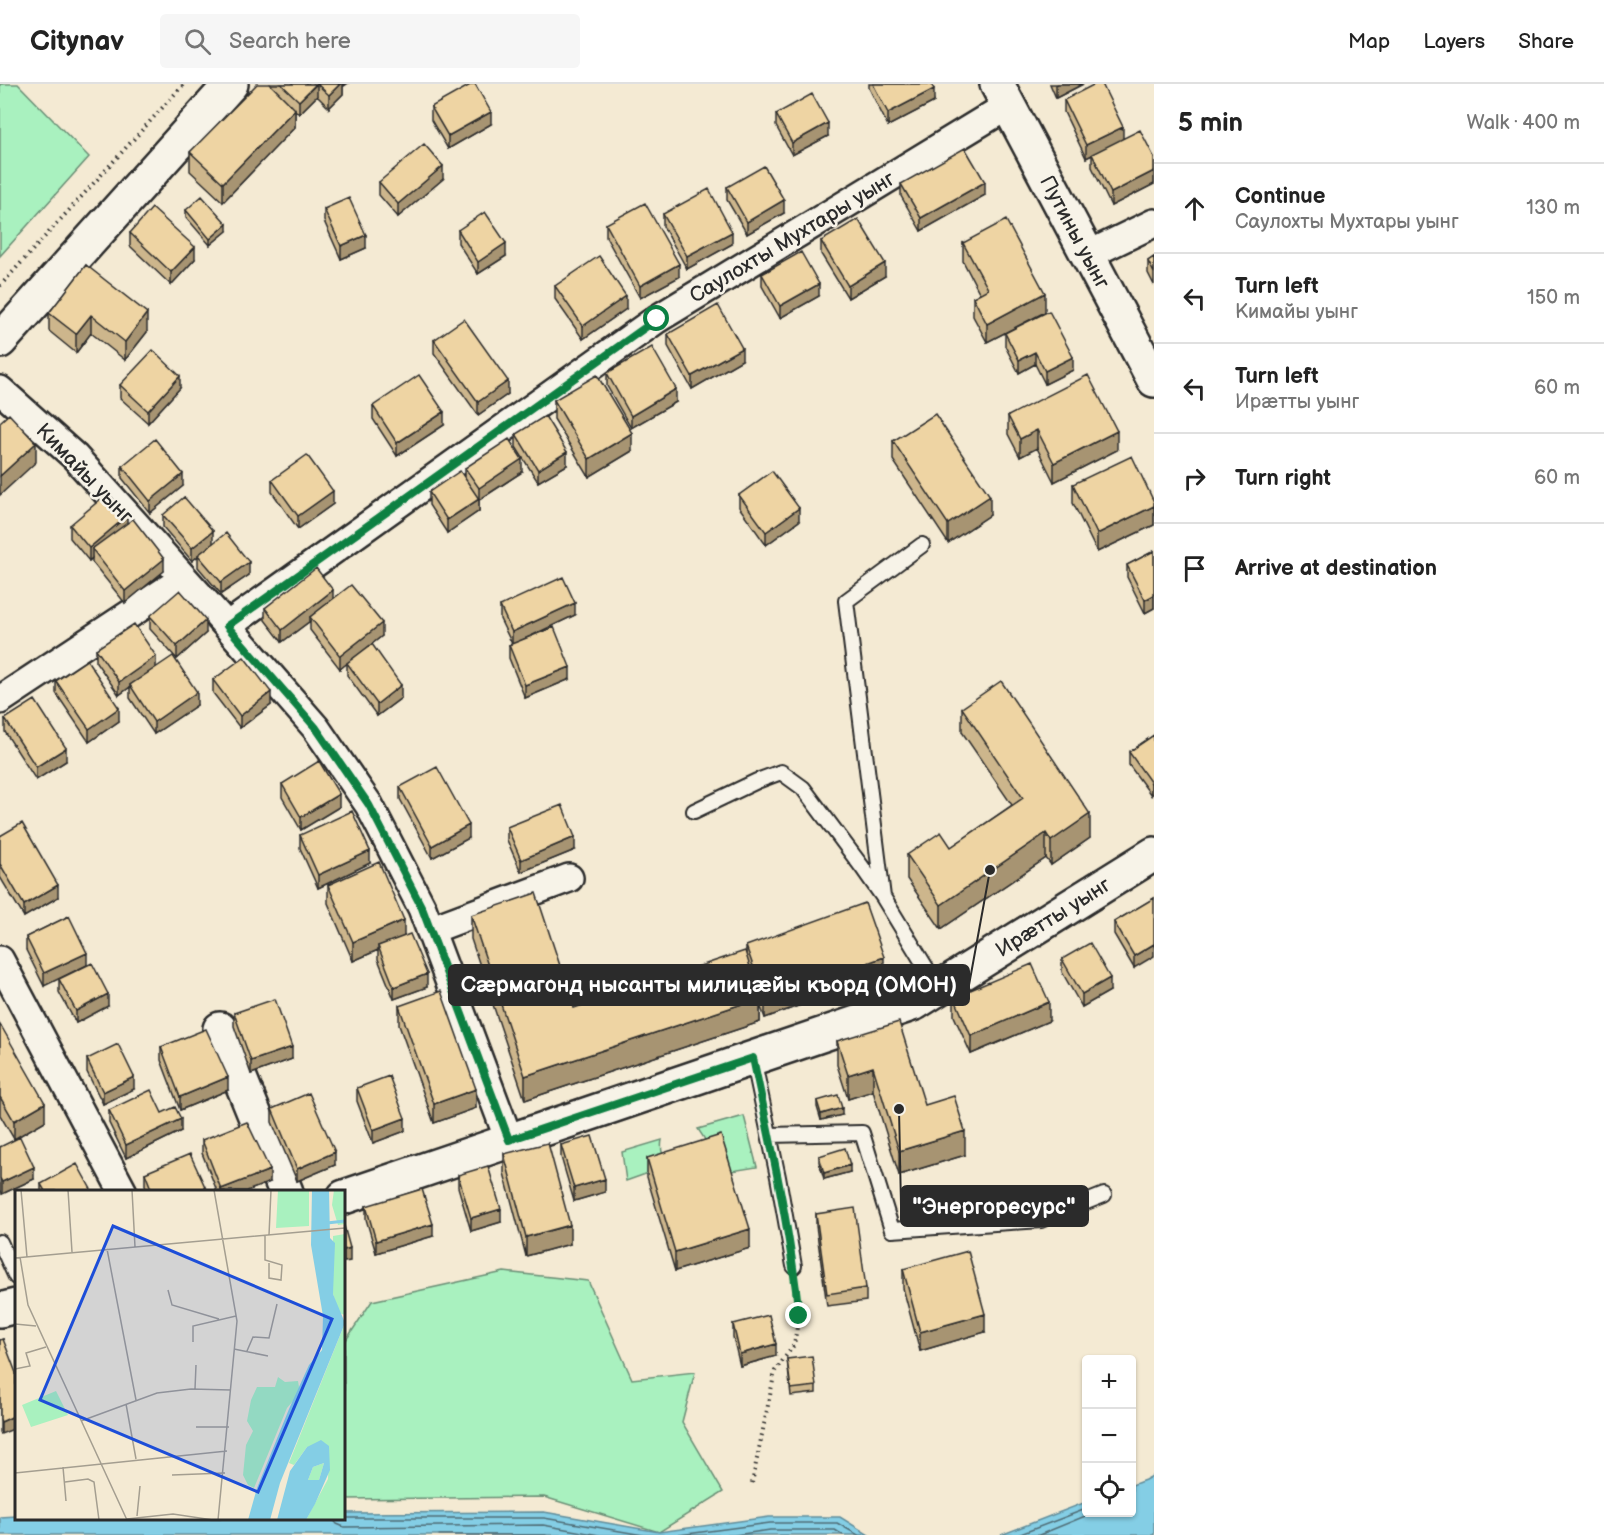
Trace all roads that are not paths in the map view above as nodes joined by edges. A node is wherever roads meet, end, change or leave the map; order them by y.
1 (231, 84) edge
2 (1003, 95) edge
3 (1154, 223) edge
4 (1088, 255) junction
5 (0, 341) edge
6 (1154, 380) edge
7 (0, 390) edge
8 (922, 545) dead end
9 (183, 579) junction
10 (227, 626) junction
11 (0, 700) edge
12 (694, 811) dead end
13 (1154, 854) edge
14 (569, 878) dead end
15 (883, 897) junction
16 (430, 930) junction
17 (0, 960) edge
18 (939, 989) junction
19 (220, 1029) dead end
20 (753, 1058) junction
21 (769, 1135) junction
22 (509, 1140) junction
23 (122, 1190) edge
24 (286, 1190) edge
25 (1104, 1195) dead end
26 (345, 1197) edge
27 (0, 1242) edge
28 (794, 1266) road end
29 (15, 1274) edge
30 (15, 1306) edge
31 (0, 1310) edge

1 - 5 street
2 - 4 street, Путины уынг
2 - 10 street, Саулохты Мухтары уынг
3 - 4 street
4 - 6 street, Путины уынг
7 - 9 street, Кимайы уынг
8 - 15 lane
9 - 10 street, Кимайы уынг
9 - 11 street
10 - 16 street, Кимайы уынг
12 - 15 lane
13 - 18 street, Ирæтты уынг
14 - 16 street
15 - 18 lane
16 - 22 street, Кимайы уынг
17 - 23 street
18 - 20 street, Ирæтты уынг
19 - 24 street
20 - 21 lane
20 - 22 street, Ирæтты уынг
21 - 25 lane
21 - 28 lane
22 - 26 street, Ирæтты уынг
27 - 29 lane
30 - 31 street

